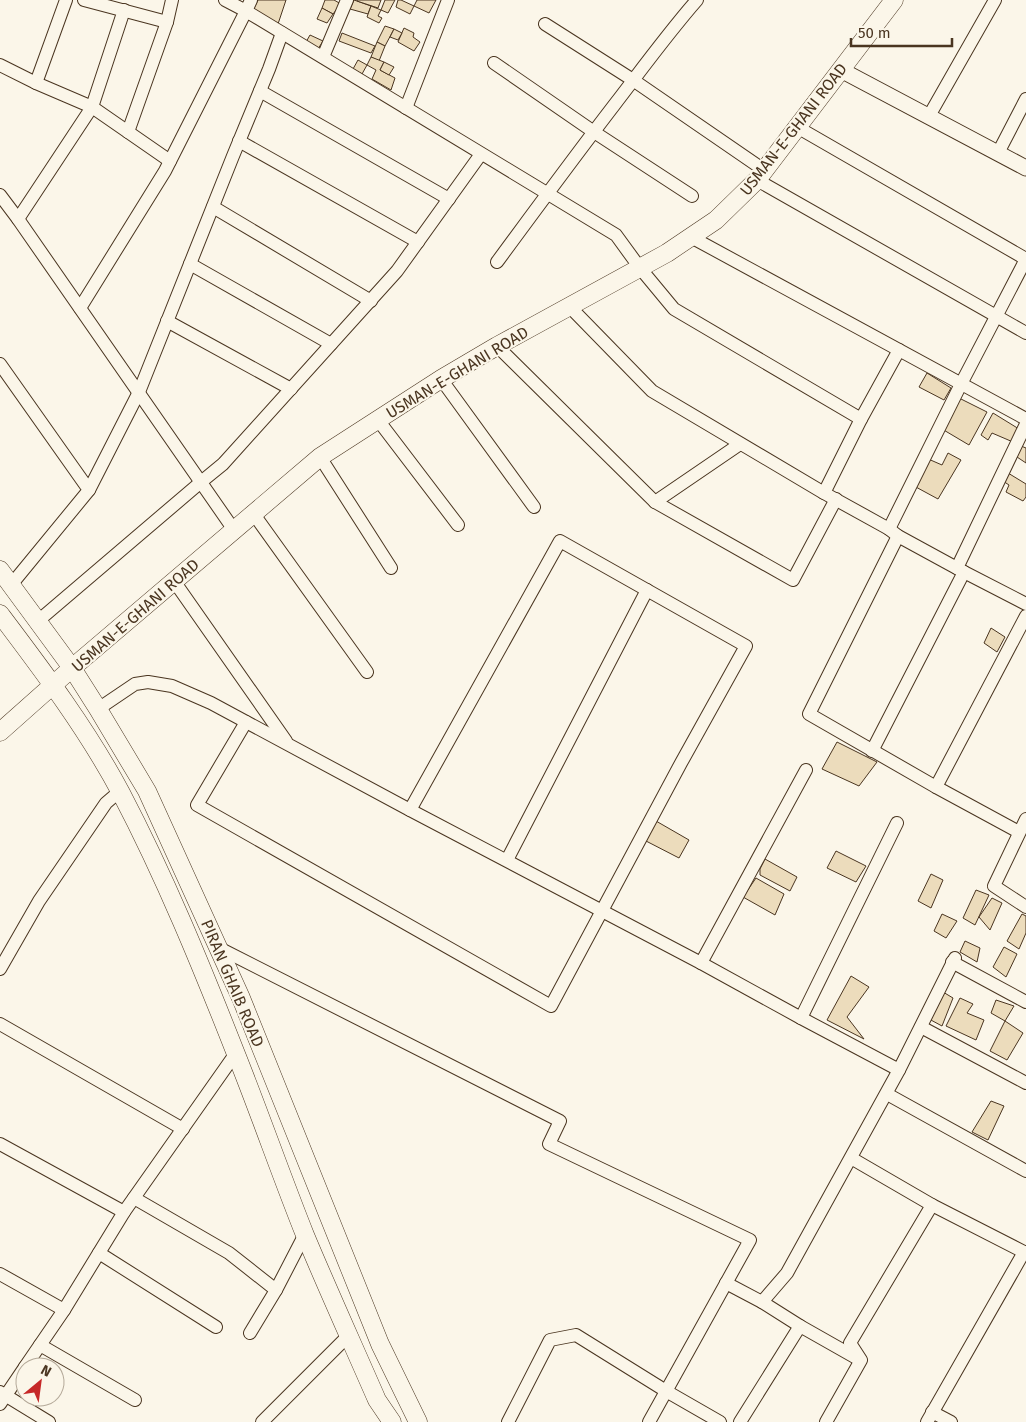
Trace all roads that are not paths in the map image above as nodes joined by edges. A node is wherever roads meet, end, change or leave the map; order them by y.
1 (66, 0) edge
2 (84, 0) edge
3 (172, 0) edge
4 (225, 0) edge
5 (347, 0) edge
6 (448, 0) edge
7 (697, 0) edge
8 (894, 0) edge
9 (996, 0) edge
10 (249, 6) edge
11 (124, 10) junction
12 (167, 22) junction
13 (545, 24) dead end
14 (282, 33) junction
15 (322, 57) junction
16 (494, 63) dead end
17 (0, 65) edge
18 (841, 70) junction
19 (633, 80) junction
20 (36, 83) junction
21 (260, 91) junction
22 (1026, 99) edge
23 (92, 107) junction
24 (406, 108) junction
25 (929, 116) junction
26 (797, 128) junction
27 (128, 132) junction
28 (594, 132) junction
29 (239, 141) junction
30 (998, 153) junction
31 (481, 154) junction
32 (170, 161) junction
33 (1026, 168) edge
34 (761, 175) junction
35 (547, 193) junction
36 (0, 195) edge
37 (692, 196) dead end
38 (449, 199) junction
39 (213, 207) junction
40 (18, 219) junction
41 (691, 237) junction
42 (418, 242) junction
43 (1026, 259) edge
44 (497, 262) dead end
45 (190, 264) junction
46 (640, 268) junction
47 (370, 301) junction
48 (569, 306) junction
49 (80, 308) junction
50 (996, 316) junction
51 (167, 321) junction
52 (1026, 333) edge
53 (331, 344) junction
54 (497, 346) junction
55 (899, 350) junction
56 (0, 364) edge
57 (441, 379) junction
58 (961, 384) junction
59 (291, 389) junction
60 (139, 392) junction
61 (861, 419) junction
62 (1026, 419) edge
63 (378, 420) junction
64 (1026, 424) edge
65 (740, 444) junction
66 (320, 457) junction
67 (200, 482) junction
68 (89, 490) junction
69 (824, 493) junction
70 (836, 500) junction
71 (655, 502) junction
72 (534, 507) dead end
73 (254, 513) junction
74 (458, 525) dead end
75 (234, 530) junction
76 (893, 533) junction
77 (391, 568) dead end
78 (0, 570) edge
79 (960, 570) junction
80 (174, 581) junction
81 (11, 585) junction
82 (647, 590) junction
83 (1026, 604) edge
84 (1026, 616) edge
85 (2, 621) edge
86 (38, 621) junction
87 (72, 668) junction
88 (367, 672) dead end
89 (53, 685) junction
90 (98, 709) junction
91 (246, 722) junction
92 (0, 732) edge
93 (288, 744) junction
94 (872, 751) junction
95 (806, 770) dead end
96 (936, 787) junction
97 (120, 791) junction
98 (410, 810) junction
99 (1026, 819) edge
100 (897, 823) dead end
101 (1019, 832) junction
102 (507, 860) junction
103 (1026, 907) edge
104 (602, 911) junction
105 (219, 948) junction
106 (701, 963) junction
107 (0, 969) edge
108 (1026, 1002) edge
109 (801, 1018) junction
110 (0, 1024) edge
111 (921, 1026) junction
112 (236, 1053) junction
113 (900, 1070) junction
114 (1026, 1084) edge
115 (887, 1094) junction
116 (183, 1129) junction
117 (0, 1144) edge
118 (851, 1158) junction
119 (1026, 1171) edge
120 (134, 1198) junction
121 (932, 1205) junction
122 (124, 1212) junction
123 (305, 1234) junction
124 (1025, 1252) edge
125 (99, 1253) junction
126 (0, 1274) edge
127 (726, 1283) junction
128 (276, 1290) junction
129 (762, 1302) junction
130 (64, 1310) junction
131 (800, 1326) junction
132 (216, 1327) dead end
133 (250, 1333) dead end
134 (349, 1335) junction
135 (40, 1345) junction
136 (32, 1357) edge
137 (861, 1360) junction
138 (15, 1380) edge
139 (666, 1391) junction
140 (2, 1397) edge
141 (135, 1400) dead end
142 (929, 1417) edge
143 (49, 1422) edge
144 (262, 1422) edge
145 (392, 1422) edge
146 (418, 1422) edge
147 (508, 1422) edge
148 (648, 1422) edge
149 (720, 1422) edge
150 (740, 1422) edge
151 (826, 1422) edge
152 (951, 1422) edge

1 - 20 street
2 - 11 street
3 - 12 street
4 - 10 street
5 - 15 street
6 - 24 street
7 - 19 street
8 - 18 main road, USMAN-E-GHANI ROAD
9 - 25 street
10 - 14 street
10 - 32 street
11 - 12 street
11 - 23 street
12 - 27 street
13 - 19 street
14 - 15 street
14 - 21 street
15 - 24 street
16 - 28 street
17 - 20 street
18 - 25 street
18 - 26 main road, USMAN-E-GHANI ROAD
19 - 28 street
19 - 34 street
20 - 23 street
21 - 29 street
21 - 38 street
22 - 30 street
23 - 27 street
23 - 40 street
24 - 31 street
25 - 30 street
26 - 34 main road, USMAN-E-GHANI ROAD
26 - 43 street
27 - 32 street
28 - 35 street
28 - 37 street
29 - 39 street
29 - 42 street
30 - 33 street
31 - 35 street
31 - 38 street
32 - 49 street
34 - 41 main road, USMAN-E-GHANI ROAD
34 - 50 street
35 - 44 street
35 - 46 street
36 - 40 street
38 - 42 street
39 - 45 street
39 - 47 street
40 - 49 street
41 - 46 main road, USMAN-E-GHANI ROAD
41 - 55 street
42 - 47 street
43 - 50 street
45 - 51 street
45 - 53 street
46 - 48 main road, USMAN-E-GHANI ROAD
46 - 61 street
47 - 53 street
48 - 54 main road, USMAN-E-GHANI ROAD
48 - 65 street
49 - 60 street
50 - 52 street
50 - 58 street
51 - 59 street
51 - 60 street
53 - 59 street
54 - 57 main road, USMAN-E-GHANI ROAD
54 - 71 street
55 - 58 street
55 - 61 street
56 - 68 street
57 - 63 main road, USMAN-E-GHANI ROAD
57 - 72 street
58 - 62 street
58 - 76 street
59 - 67 street
60 - 67 street
60 - 68 street
61 - 69 street
63 - 66 main road, USMAN-E-GHANI ROAD
63 - 74 street
64 - 79 street
65 - 69 street
65 - 71 street
66 - 73 main road, USMAN-E-GHANI ROAD
66 - 77 street
67 - 75 street
67 - 86 street
68 - 81 street
69 - 70 street
70 - 71 street
70 - 76 street
73 - 75 main road, USMAN-E-GHANI ROAD
73 - 88 street
75 - 80 main road, USMAN-E-GHANI ROAD
76 - 79 street
76 - 94 street
78 - 81 main road, PIRAN GHAIB ROAD
79 - 83 street
79 - 94 street
80 - 87 main road, USMAN-E-GHANI ROAD
80 - 93 street
81 - 86 main road, PIRAN GHAIB ROAD
82 - 98 street
82 - 102 street
82 - 104 street
84 - 96 street
85 - 89 main road, PIRAN GHAIB ROAD
86 - 87 main road, PIRAN GHAIB ROAD
87 - 89 main road, USMAN-E-GHANI ROAD
87 - 90 main road, PIRAN GHAIB ROAD
89 - 92 main road, USMAN-E-GHANI ROAD
89 - 97 main road, PIRAN GHAIB ROAD
90 - 91 street
90 - 105 main road, PIRAN GHAIB ROAD
91 - 93 street
91 - 104 street
93 - 98 street
94 - 96 street
95 - 106 street
96 - 101 street
97 - 107 street
97 - 112 main road, PIRAN GHAIB ROAD
98 - 102 street
99 - 101 street
100 - 109 street
101 - 103 street
102 - 104 street
104 - 106 street
105 - 127 street
105 - 146 main road, PIRAN GHAIB ROAD
106 - 109 street
108 - 111 street
109 - 113 street
110 - 116 street
111 - 113 street
111 - 114 street
112 - 116 street
112 - 123 main road, PIRAN GHAIB ROAD
113 - 115 street
115 - 118 street
115 - 119 street
116 - 120 street
117 - 122 street
118 - 121 street
118 - 129 street
120 - 122 street
120 - 128 street
121 - 124 street
121 - 137 street
122 - 125 street
123 - 128 street
123 - 134 main road, PIRAN GHAIB ROAD
124 - 142 street
125 - 130 street
125 - 132 street
126 - 130 street
127 - 129 street
127 - 139 street
128 - 133 street
129 - 131 street
130 - 135 street
131 - 137 street
131 - 150 street
134 - 144 street
134 - 145 main road, PIRAN GHAIB ROAD
135 - 136 street
135 - 141 street
137 - 151 street
138 - 140 street
139 - 147 street
139 - 148 street
139 - 149 street
140 - 143 street
142 - 152 street

